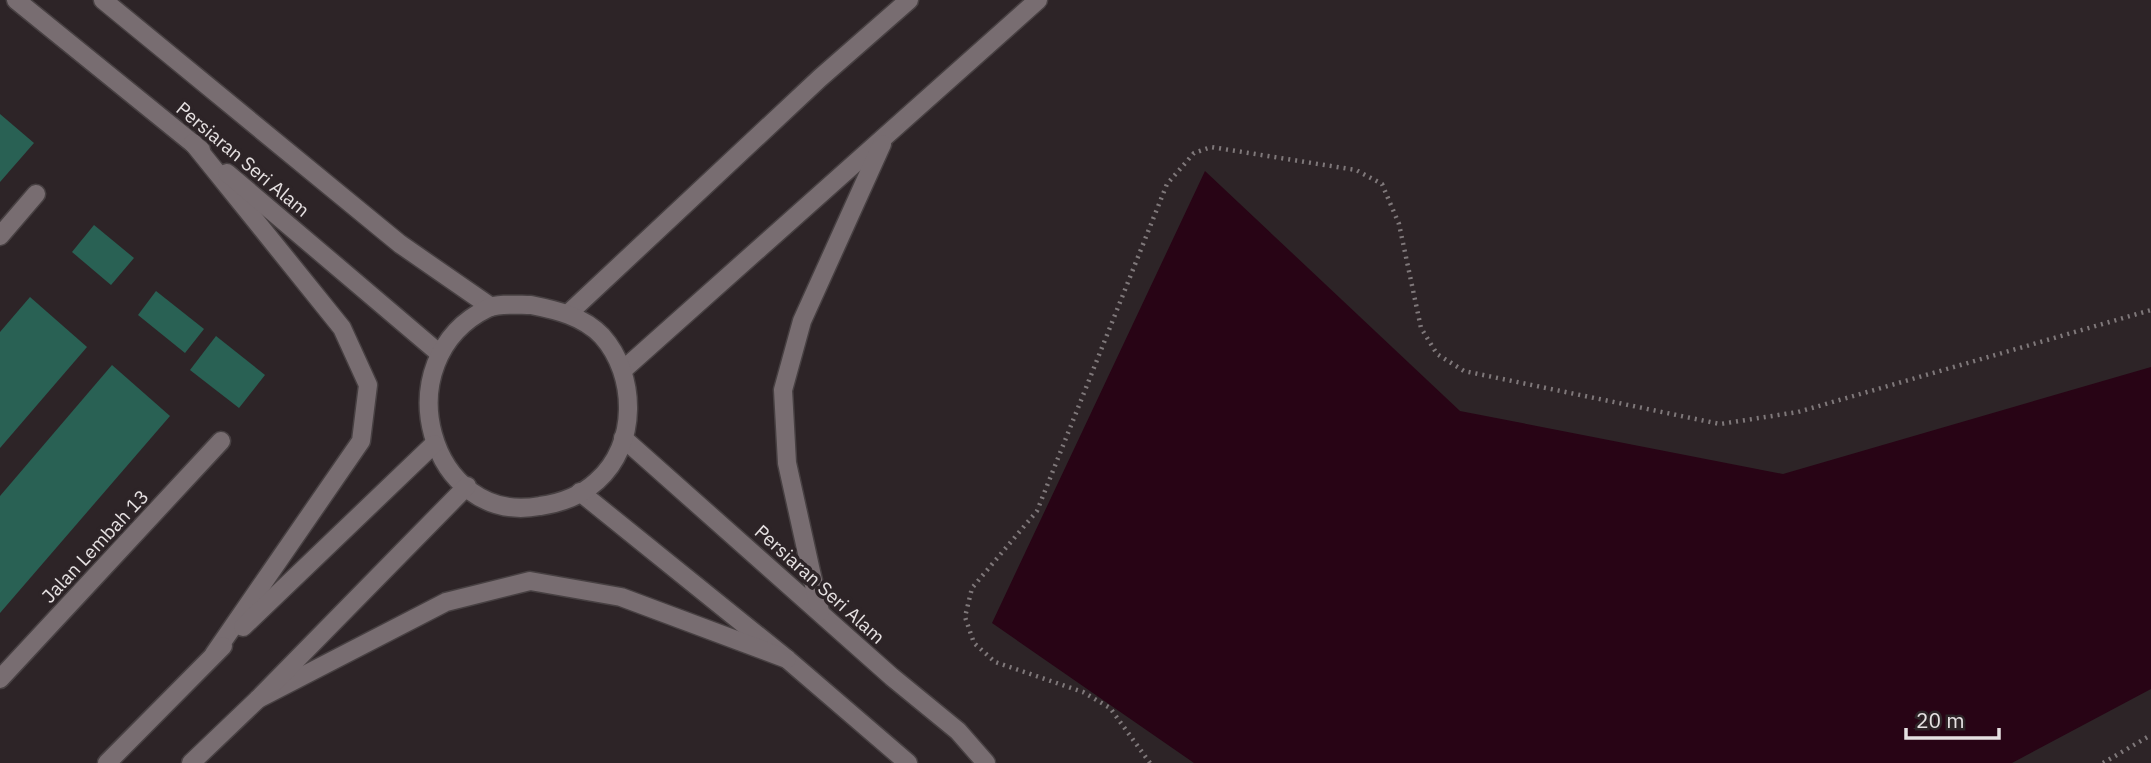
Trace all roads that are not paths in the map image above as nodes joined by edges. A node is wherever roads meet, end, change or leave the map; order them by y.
1 (16, 0) edge
2 (103, 0) edge
3 (909, 0) edge
4 (1038, 0) edge
5 (885, 138) junction
6 (193, 143) junction
7 (36, 194) dead end
8 (0, 236) edge
9 (491, 307) junction
10 (569, 313) junction
11 (440, 354) junction
12 (623, 370) junction
13 (623, 438) junction
14 (221, 441) dead end
15 (434, 444) junction
16 (467, 486) junction
17 (580, 492) junction
18 (820, 612) junction
19 (214, 654) junction
20 (787, 659) junction
21 (0, 680) edge
22 (258, 699) junction
23 (107, 763) edge
24 (191, 763) edge
25 (908, 763) edge
26 (986, 763) edge

1 - 6 street, Persiaran Seri Alam
2 - 9 street, Persiaran Seri Alam
3 - 10 street
4 - 5 street
5 - 12 street
5 - 18 street
6 - 11 street, Persiaran Seri Alam
6 - 19 street
7 - 8 street
9 - 10 street
9 - 11 street
10 - 12 street
11 - 15 street
12 - 13 street
13 - 17 street
13 - 18 street, Persiaran Seri Alam
14 - 21 street, Jalan Lembah 13
15 - 16 street
15 - 19 street
16 - 17 street
16 - 22 street
17 - 20 street
18 - 26 street, Persiaran Seri Alam
19 - 23 street
20 - 22 street
20 - 25 street
22 - 24 street

